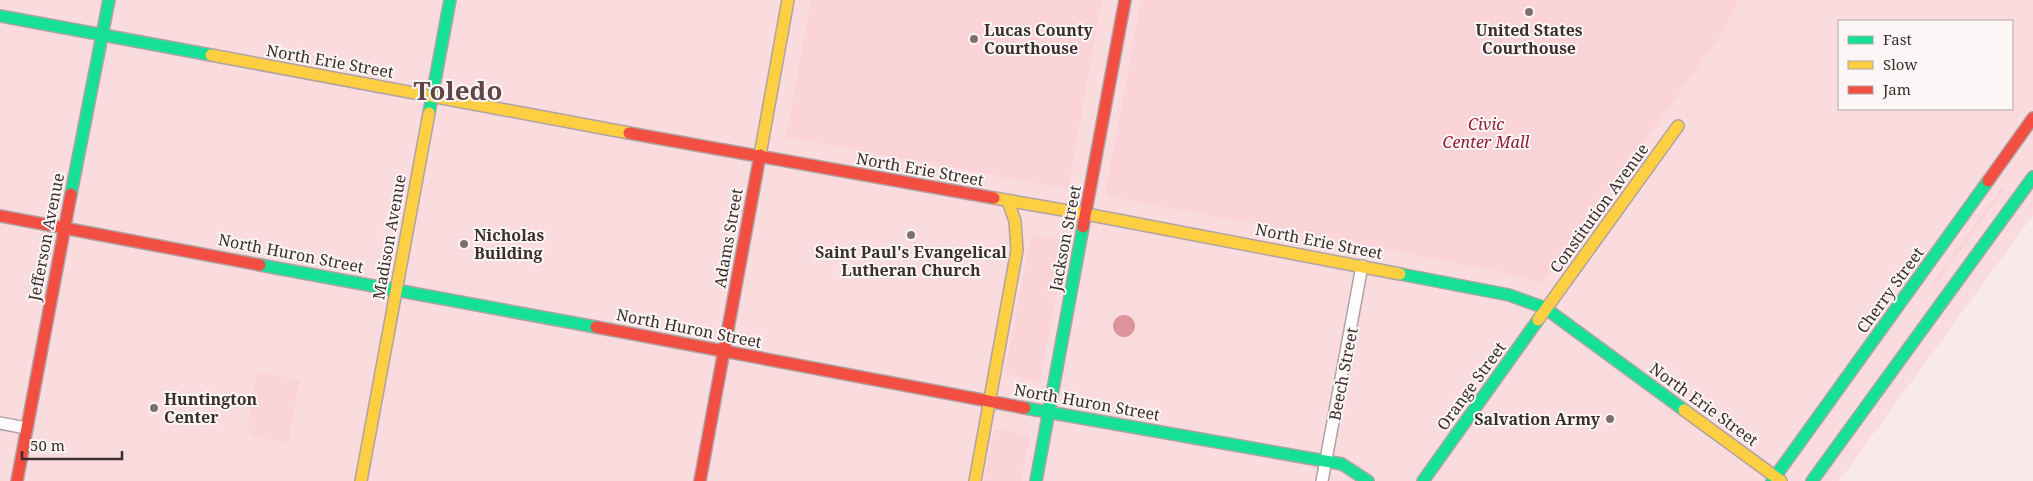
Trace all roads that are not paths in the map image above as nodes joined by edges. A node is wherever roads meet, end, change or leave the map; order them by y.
1 (109, 0) edge
2 (450, 0) edge
3 (788, 0) edge
4 (1125, 0) edge
5 (0, 16) edge
6 (103, 35) junction
7 (431, 96) junction
8 (2033, 118) edge
9 (1678, 126) dead end
10 (759, 158) junction
11 (2033, 177) edge
12 (1008, 201) junction
13 (1086, 214) junction
14 (0, 216) edge
15 (64, 227) junction
16 (1362, 266) junction
17 (396, 290) junction
18 (1545, 308) junction
19 (724, 351) junction
20 (990, 400) junction
21 (1049, 412) junction
22 (0, 423) edge
23 (26, 428) junction
24 (1326, 461) junction
25 (1776, 479) edge
26 (17, 481) edge
27 (361, 481) edge
28 (700, 481) edge
29 (975, 481) edge
30 (1036, 481) edge
31 (1322, 481) edge
32 (1368, 481) edge
33 (1423, 481) edge
34 (1812, 481) edge

1 - 6 street, Jefferson Avenue
2 - 7 street, Madison Avenue
3 - 10 street, Adams Street
4 - 13 street, Jackson Street
5 - 6 street, North Erie Street
6 - 7 street, North Erie Street
6 - 15 street, Jefferson Avenue
7 - 10 street, North Erie Street
7 - 17 street, Madison Avenue
8 - 25 street, Cherry Street
9 - 18 street, Constitution Avenue
10 - 12 street, North Erie Street
10 - 19 street, Adams Street
11 - 34 street
12 - 13 street, North Erie Street
12 - 20 street
13 - 16 street, North Erie Street
13 - 21 street, Jackson Street
14 - 15 street, North Huron Street
15 - 17 street, North Huron Street
15 - 23 street, Jefferson Avenue
16 - 18 street, North Erie Street
16 - 24 street, Beech Street
17 - 19 street, North Huron Street
17 - 27 street, Madison Avenue
18 - 25 street, North Erie Street
18 - 33 street, Orange Street
19 - 20 street, North Huron Street
19 - 28 street, Adams Street
20 - 21 street, North Huron Street
20 - 29 street
21 - 24 street, North Huron Street
21 - 30 street, Jackson Street
22 - 23 street
23 - 26 street, Jefferson Avenue
24 - 31 street, Beech Street
24 - 32 street, North Huron Street

